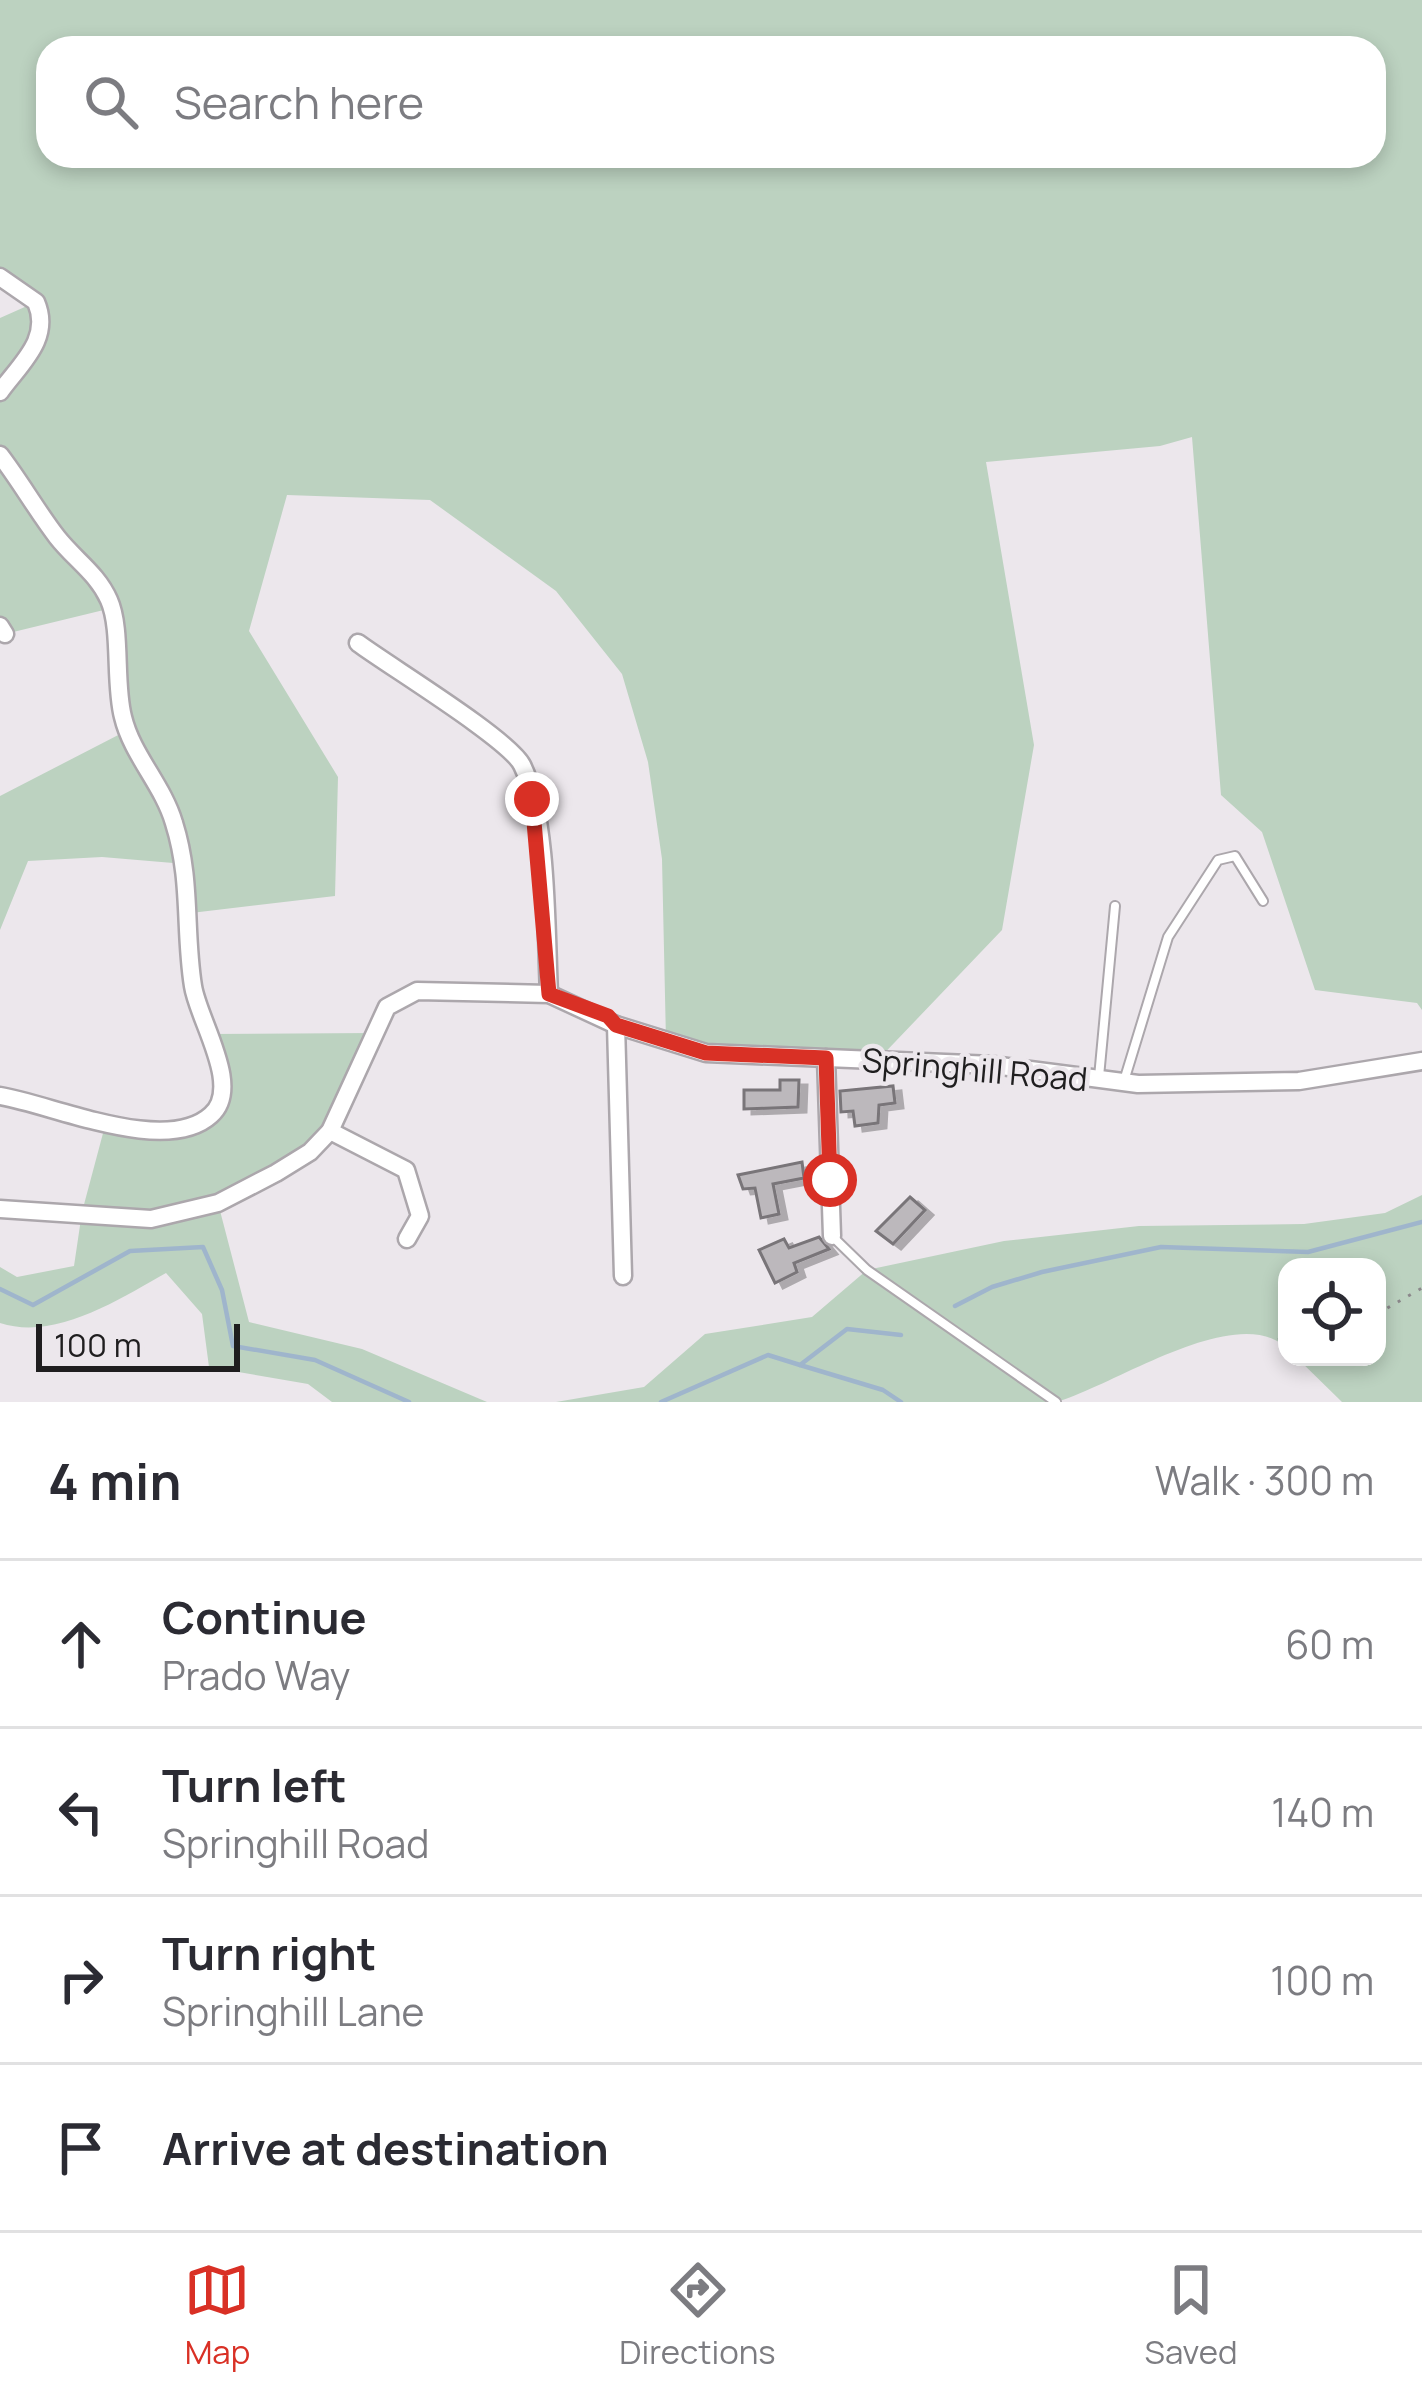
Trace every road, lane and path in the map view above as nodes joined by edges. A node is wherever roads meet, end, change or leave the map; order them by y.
1 (0, 277) edge
2 (0, 392) edge
3 (0, 455) edge
4 (358, 643) dead end
5 (1263, 901) dead end
6 (1115, 906) dead end
7 (549, 994) junction
8 (616, 1025) junction
9 (826, 1058) junction
10 (1422, 1061) edge
11 (1099, 1079) junction
12 (1123, 1082) junction
13 (0, 1096) edge
14 (330, 1131) junction
15 (0, 1209) edge
16 (832, 1236) joint
17 (407, 1240) dead end
18 (623, 1276) dead end
19 (1422, 1288) edge
20 (1386, 1308) edge
21 (1056, 1402) edge

1 - 2 street
3 - 13 street
4 - 7 street
5 - 12 lane
6 - 11 lane
7 - 8 street, Springhill Road
7 - 14 street, Springhill Road
8 - 9 street, Springhill Road
8 - 18 street
9 - 11 street, Springhill Road
9 - 16 street
10 - 12 street, Springhill Road
11 - 12 street, Springhill Road
14 - 15 street, Springhill Road
14 - 17 street
16 - 21 lane
19 - 20 path

